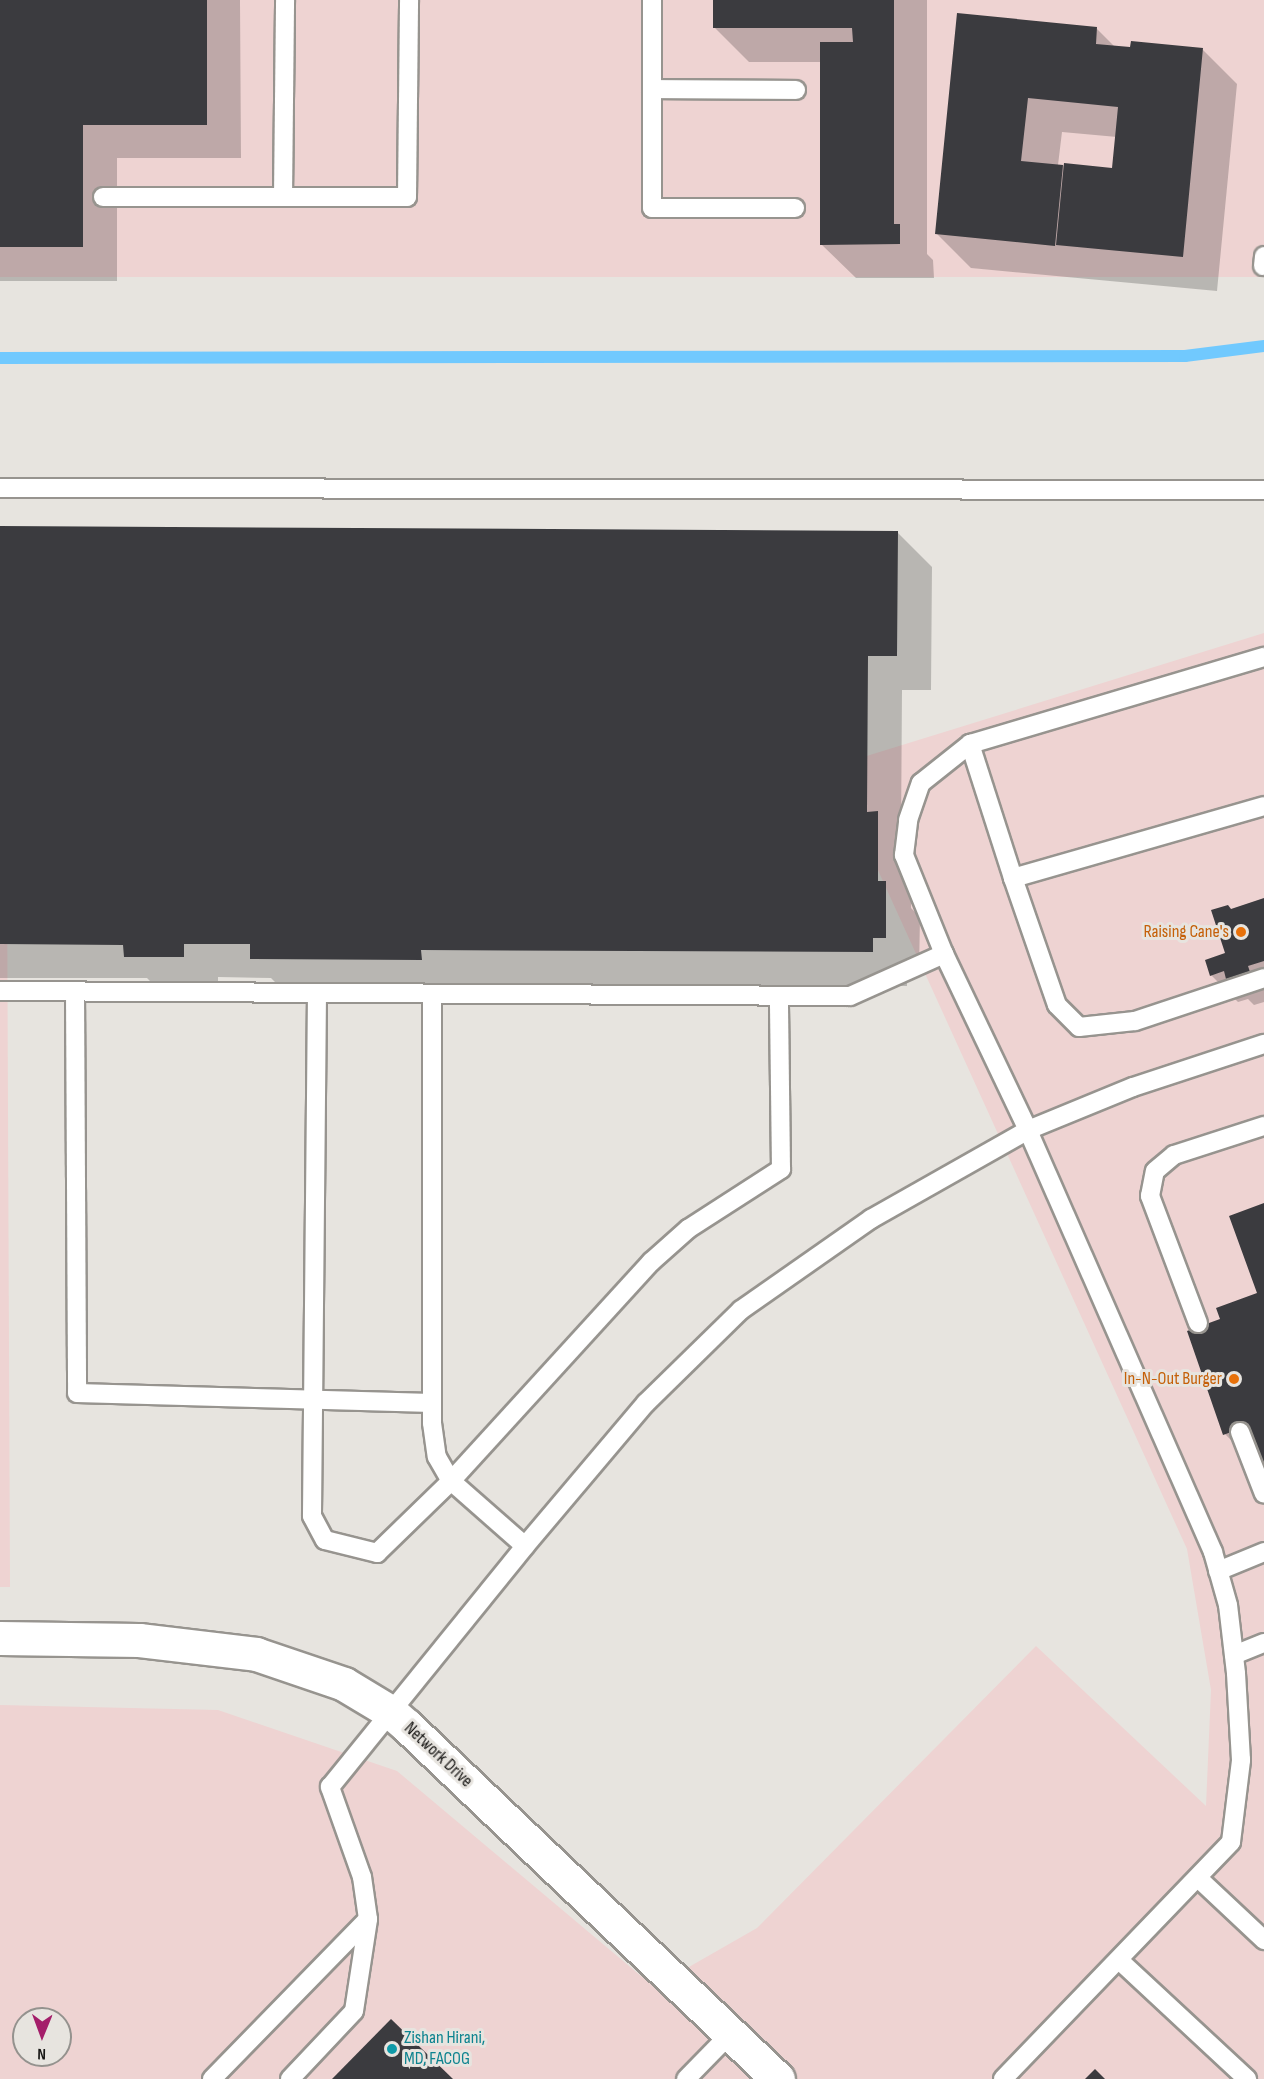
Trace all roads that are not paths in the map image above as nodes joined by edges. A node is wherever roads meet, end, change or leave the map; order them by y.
1 (285, 0) edge
2 (409, 0) edge
3 (652, 0) edge
4 (652, 89) junction
5 (796, 90) dead end
6 (103, 197) dead end
7 (283, 197) junction
8 (795, 208) dead end
9 (0, 488) edge
10 (1264, 490) edge
11 (1264, 657) edge
12 (970, 744) junction
13 (1264, 806) edge
14 (1013, 878) junction
15 (944, 954) junction
16 (1264, 978) edge
17 (0, 991) edge
18 (75, 991) junction
19 (317, 993) junction
20 (432, 994) junction
21 (779, 996) junction
22 (1264, 1044) edge
23 (1264, 1126) edge
24 (1028, 1130) junction
25 (1198, 1323) dead end
26 (314, 1400) junction
27 (432, 1404) junction
28 (1240, 1432) dead end
29 (451, 1481) junction
30 (1264, 1494) edge
31 (525, 1546) junction
32 (1264, 1552) edge
33 (1218, 1571) junction
34 (0, 1638) edge
35 (1264, 1643) edge
36 (1234, 1655) junction
37 (392, 1713) junction
38 (1198, 1878) junction
39 (368, 1919) junction
40 (1264, 1940) edge
41 (1119, 1959) junction
42 (730, 2034) junction
43 (212, 2079) edge
44 (290, 2079) edge
45 (686, 2079) edge
46 (778, 2079) edge
47 (1003, 2079) edge
48 (1247, 2079) edge

1 - 7 lane
2 - 7 lane
3 - 4 lane
4 - 5 lane
4 - 8 lane
6 - 7 lane
9 - 10 lane
11 - 12 lane
12 - 14 lane
12 - 15 lane
13 - 14 lane
14 - 16 lane
15 - 21 lane
15 - 24 lane
17 - 18 lane
18 - 19 lane
18 - 26 lane
19 - 20 lane
19 - 26 lane
20 - 21 lane
20 - 27 lane
21 - 29 lane
22 - 24 lane
23 - 25 lane
24 - 31 lane
24 - 33 lane
26 - 27 lane
26 - 29 lane
27 - 29 lane
28 - 30 lane
29 - 31 lane
31 - 37 lane
32 - 33 lane
33 - 36 lane
34 - 37 street, Network Drive
35 - 36 lane
36 - 38 lane
37 - 39 lane
37 - 42 street, Network Drive
38 - 40 lane
38 - 41 lane
39 - 43 lane
39 - 44 lane
41 - 47 lane
41 - 48 lane
42 - 45 lane
42 - 46 street, Network Drive

